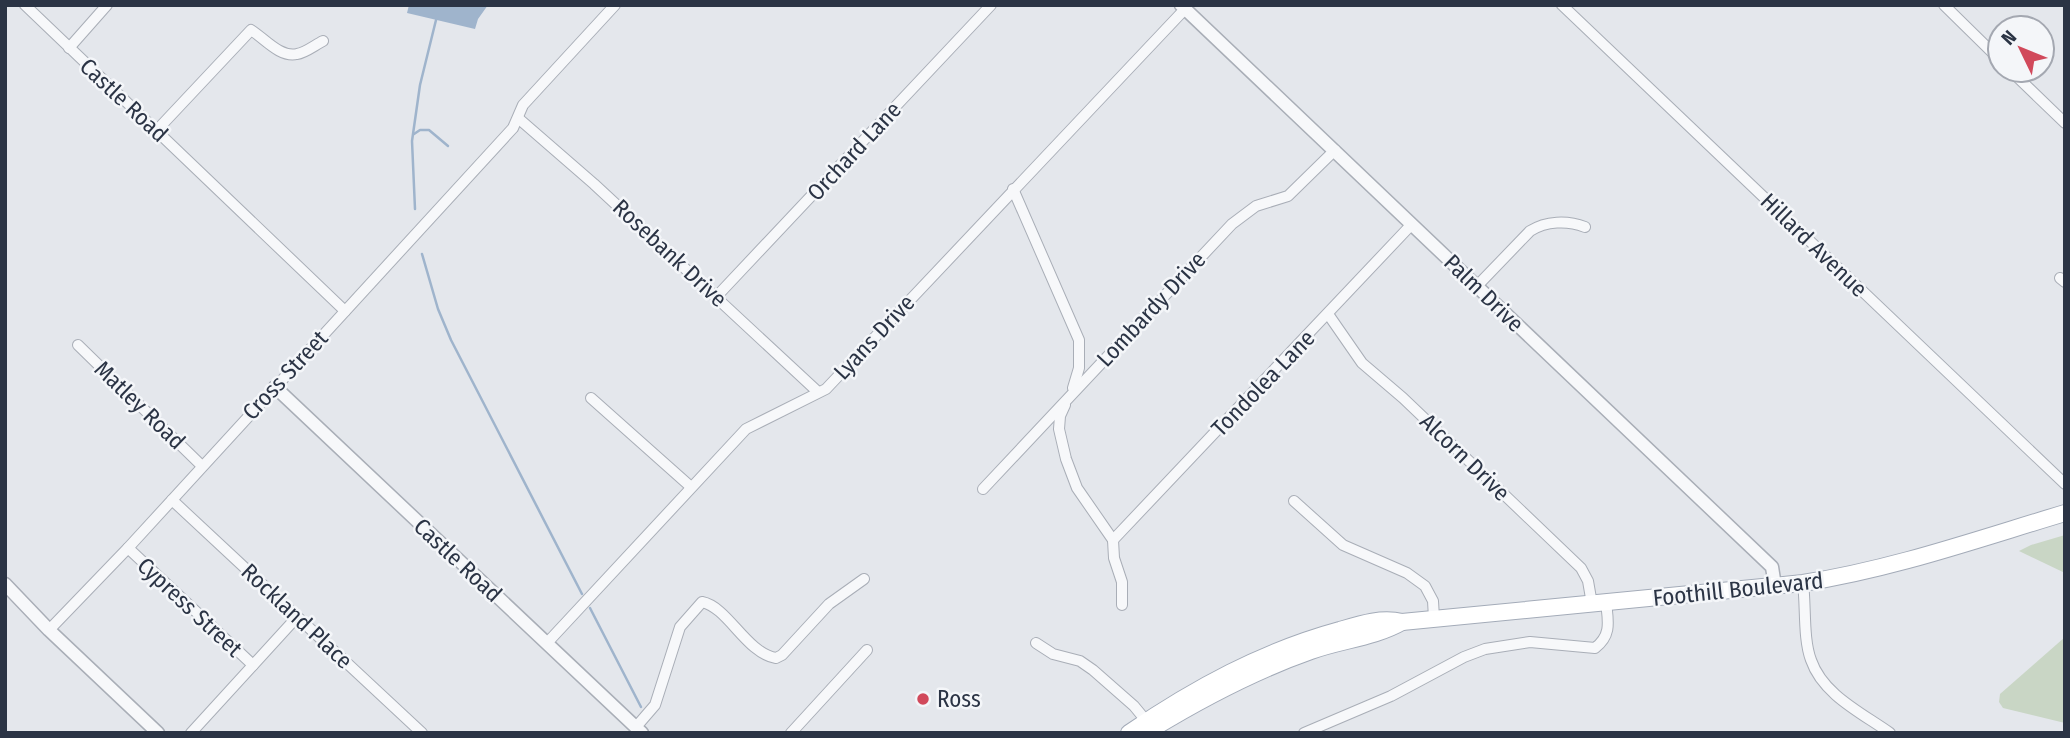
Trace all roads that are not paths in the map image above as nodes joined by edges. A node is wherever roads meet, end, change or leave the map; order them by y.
1 (24, 5) edge
2 (107, 5) edge
3 (615, 5) edge
4 (991, 5) edge
5 (1944, 5) edge
6 (1183, 7) edge
7 (1566, 7) edge
8 (323, 40) dead end
9 (1986, 46) edge
10 (69, 48) junction
11 (2025, 84) edge
12 (518, 118) junction
13 (2065, 123) edge
14 (157, 130) junction
15 (1335, 149) junction
16 (1013, 189) junction
17 (1412, 225) junction
18 (1585, 227) dead end
19 (1477, 286) junction
20 (717, 296) junction
21 (345, 311) junction
22 (1328, 314) junction
23 (79, 345) dead end
24 (275, 387) junction
25 (818, 392) junction
26 (1071, 394) junction
27 (591, 398) dead end
28 (202, 466) junction
29 (2065, 484) edge
30 (691, 487) junction
31 (983, 489) dead end
32 (172, 500) junction
33 (1294, 501) dead end
34 (2065, 513) edge
35 (1113, 540) junction
36 (128, 548) junction
37 (864, 579) dead end
38 (1803, 583) junction
39 (5, 584) edge
40 (1775, 586) junction
41 (1599, 603) junction
42 (1122, 605) dead end
43 (297, 617) junction
44 (1434, 618) junction
45 (49, 630) junction
46 (547, 643) junction
47 (1036, 643) dead end
48 (867, 650) dead end
49 (253, 665) junction
50 (1149, 728) edge
51 (639, 730) edge
52 (158, 733) edge
53 (191, 733) edge
54 (422, 733) edge
55 (791, 733) edge
56 (1129, 733) edge
57 (1304, 733) edge
58 (1890, 733) edge

1 - 10 street, Castle Road
2 - 10 street
3 - 12 street, Cross Street
4 - 20 street, Orchard Lane
5 - 9 street
6 - 15 street, Palm Drive
6 - 16 street, Lyans Drive
7 - 29 street, Hillard Avenue
8 - 14 street
10 - 14 street, Castle Road
11 - 13 street
12 - 20 street, Rosebank Drive
12 - 21 street, Cross Street
14 - 21 street, Castle Road
15 - 17 street, Palm Drive
15 - 26 street, Lombardy Drive
16 - 25 street, Lyans Drive
16 - 26 street
17 - 19 street, Palm Drive
17 - 22 street, Tondolea Lane
18 - 19 street
19 - 40 street, Palm Drive
20 - 25 street, Rosebank Drive
21 - 24 street, Cross Street
22 - 35 street, Tondolea Lane
22 - 41 street, Alcorn Drive
23 - 28 street, Matley Road
24 - 28 street, Cross Street
24 - 46 street, Castle Road
25 - 30 street, Lyans Drive
26 - 31 street, Lombardy Drive
26 - 35 street
27 - 30 street
28 - 32 street, Cross Street
30 - 46 street, Lyans Drive
32 - 36 street, Cross Street
32 - 43 street, Rockland Place
33 - 44 street
34 - 38 main road, Foothill Boulevard
35 - 42 street
36 - 45 street, Cross Street
36 - 49 street, Cypress Street
37 - 51 street
38 - 40 main road, Foothill Boulevard
38 - 58 street
39 - 45 street
40 - 41 main road, Foothill Boulevard
41 - 44 main road, Foothill Boulevard
41 - 57 street, Alcorn Drive
43 - 49 street
43 - 54 street, Rockland Place
44 - 50 main road, Foothill Boulevard
45 - 52 street
46 - 51 street, Castle Road
47 - 50 street
48 - 55 street
49 - 53 street
50 - 56 main road, Foothill Boulevard

